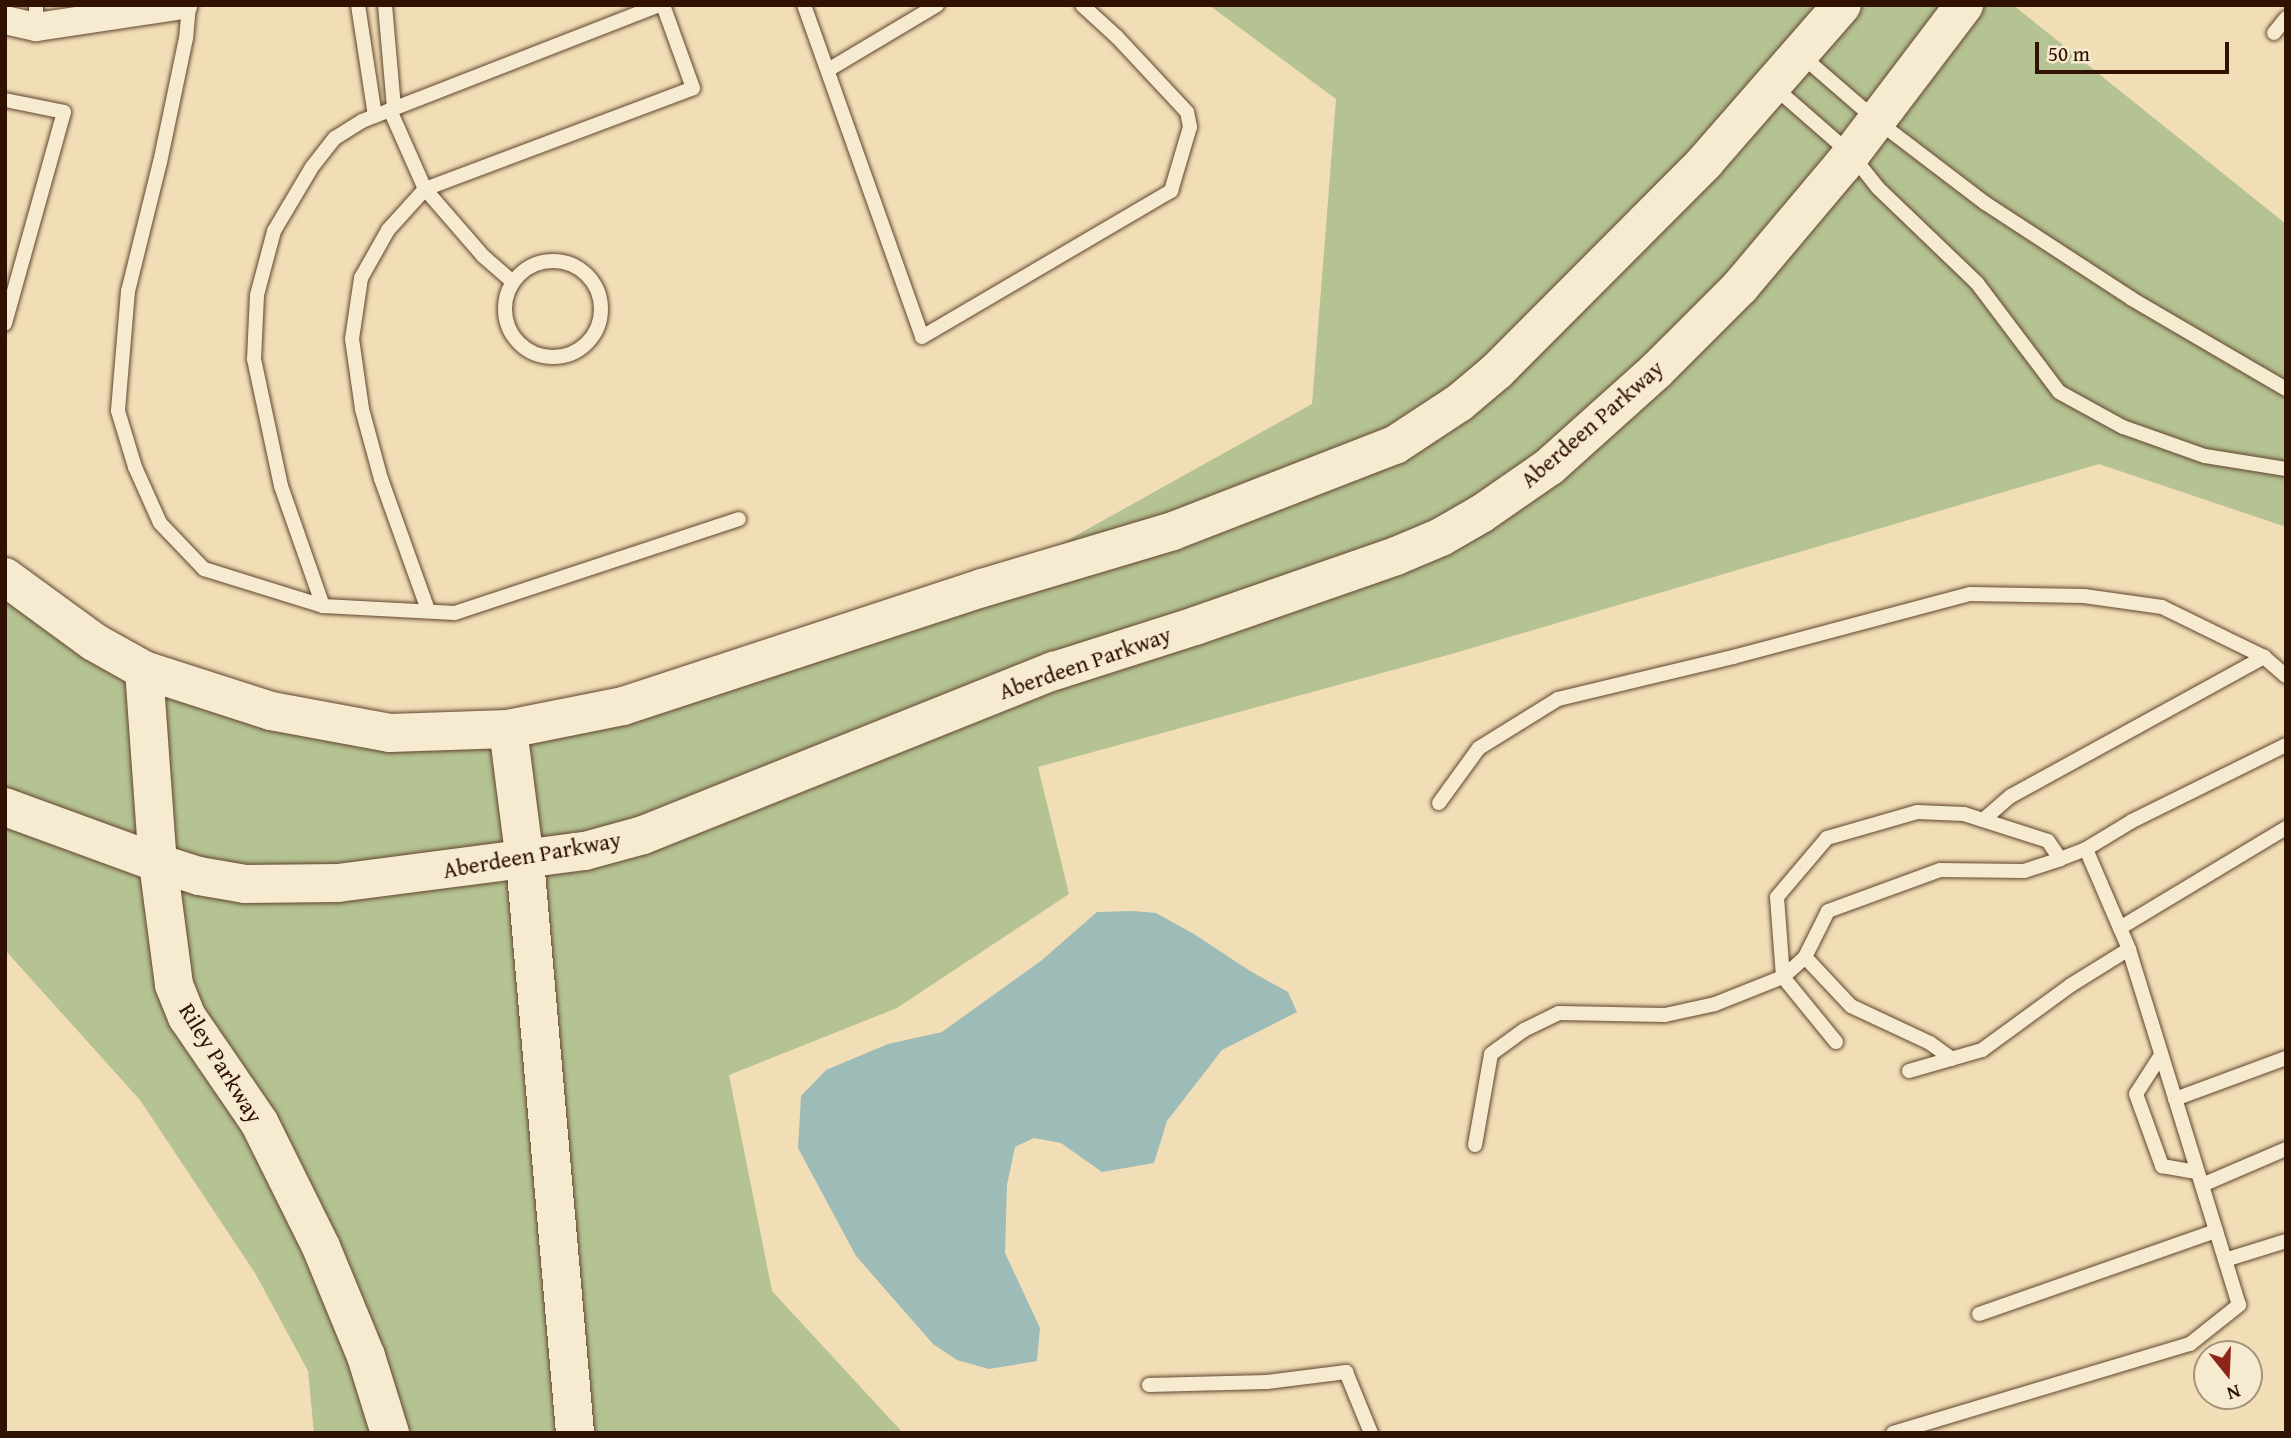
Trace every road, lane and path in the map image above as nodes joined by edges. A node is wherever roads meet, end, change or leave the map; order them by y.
1 (183, 5) edge
2 (189, 5) edge
3 (358, 5) edge
4 (385, 5) edge
5 (661, 5) edge
6 (804, 5) edge
7 (1082, 5) edge
8 (1842, 5) edge
9 (1965, 5) edge
10 (930, 7) edge
11 (36, 16) edge
12 (2286, 18) edge
13 (5, 20) edge
14 (2274, 33) dead end
15 (1800, 54) junction
16 (828, 70) junction
17 (1772, 85) junction
18 (5, 100) edge
19 (392, 109) junction
20 (375, 116) junction
21 (1875, 120) junction
22 (1851, 154) junction
23 (425, 189) junction
24 (513, 282) junction
25 (5, 324) edge
26 (2286, 389) edge
27 (2286, 469) edge
28 (739, 519) dead end
29 (5, 576) edge
30 (323, 606) junction
31 (428, 610) junction
32 (2264, 657) junction
33 (144, 670) junction
34 (2286, 676) edge
35 (508, 729) junction
36 (2286, 745) edge
37 (1439, 803) dead end
38 (5, 807) edge
39 (1983, 820) junction
40 (2286, 828) edge
41 (2086, 849) junction
42 (2060, 859) junction
43 (525, 861) junction
44 (158, 863) junction
45 (2120, 928) junction
46 (2129, 949) junction
47 (1805, 957) junction
48 (1783, 977) junction
49 (1836, 1042) dead end
50 (2161, 1055) junction
51 (2286, 1058) edge
52 (1952, 1059) junction
53 (1909, 1072) dead end
54 (2175, 1099) junction
55 (1475, 1145) dead end
56 (2286, 1149) edge
57 (2200, 1179) junction
58 (2216, 1231) junction
59 (2286, 1241) edge
60 (2225, 1260) junction
61 (1979, 1314) dead end
62 (1149, 1385) dead end
63 (390, 1433) edge
64 (575, 1433) edge
65 (1371, 1433) edge
66 (1893, 1433) edge

1 - 11 street
2 - 30 lane
3 - 20 lane
4 - 19 lane
5 - 19 lane
5 - 23 lane
6 - 16 lane
7 - 16 lane
8 - 15 street
9 - 21 street, Aberdeen Parkway
10 - 16 lane
11 - 13 street
12 - 14 lane
15 - 17 street
15 - 21 lane
17 - 22 lane
17 - 35 street
18 - 25 lane
19 - 20 lane
19 - 23 lane
20 - 30 lane
21 - 22 street, Aberdeen Parkway
21 - 26 lane
22 - 27 lane
22 - 43 street, Aberdeen Parkway
23 - 24 lane
23 - 31 lane
24 - 24 lane
28 - 31 lane
29 - 33 street
30 - 31 lane
32 - 34 lane
32 - 37 lane
32 - 39 lane
33 - 35 street
33 - 44 street, Riley Parkway
35 - 43 street
36 - 41 lane
38 - 44 street, Aberdeen Parkway
39 - 42 lane
39 - 48 lane
40 - 45 lane
41 - 42 lane
41 - 45 lane
42 - 47 lane
43 - 44 street, Aberdeen Parkway
43 - 64 street
44 - 63 street, Riley Parkway
45 - 46 lane
46 - 50 lane
46 - 52 lane
47 - 48 lane
47 - 52 lane
48 - 49 lane
48 - 55 lane
50 - 54 lane
50 - 57 lane
51 - 54 lane
52 - 53 lane
54 - 57 lane
56 - 57 lane
57 - 58 lane
58 - 60 lane
58 - 61 lane
59 - 60 lane
60 - 66 lane
62 - 65 lane

